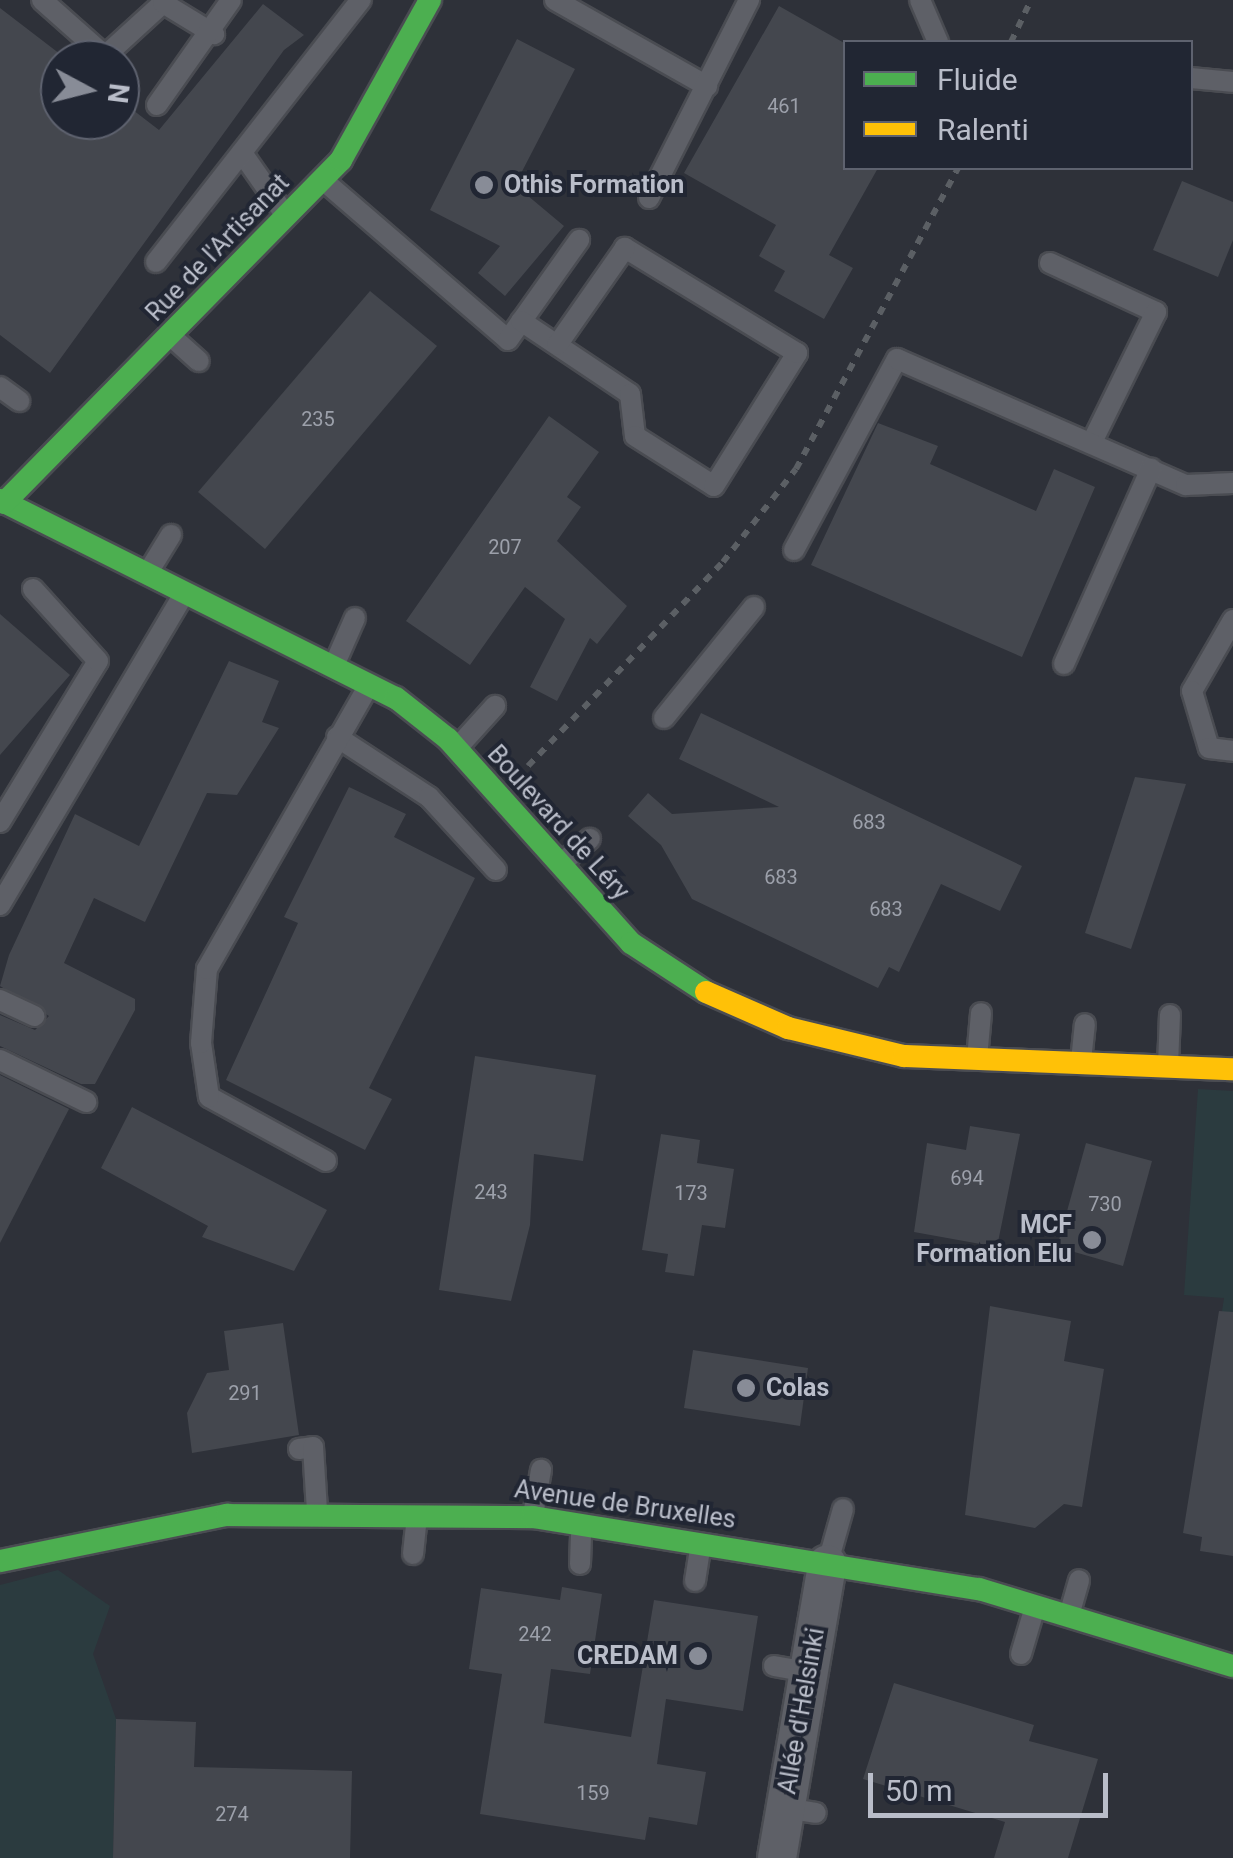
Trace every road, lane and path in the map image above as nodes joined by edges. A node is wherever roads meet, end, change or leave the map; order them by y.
1 (42, 0) edge
2 (231, 0) edge
3 (361, 0) edge
4 (555, 0) edge
5 (750, 0) edge
6 (920, 0) edge
7 (1031, 0) edge
8 (427, 1) edge
9 (214, 34) junction
10 (937, 40) edge
11 (1012, 40) edge
12 (1193, 78) edge
13 (1233, 82) edge
14 (707, 86) junction
15 (157, 105) dead end
16 (374, 106) junction
17 (399, 121) dead end
18 (242, 153) junction
19 (957, 170) edge
20 (322, 180) junction
21 (649, 198) dead end
22 (287, 218) junction
23 (579, 240) dead end
24 (156, 262) dead end
25 (1050, 263) dead end
26 (522, 322) junction
27 (170, 336) junction
28 (557, 345) junction
29 (199, 361) dead end
30 (0, 386) edge
31 (20, 401) dead end
32 (1092, 442) junction
33 (1151, 469) junction
34 (1233, 483) edge
35 (2, 501) edge
36 (171, 535) dead end
37 (794, 550) dead end
38 (146, 576) junction
39 (33, 588) dead end
40 (184, 593) junction
41 (754, 607) dead end
42 (355, 618) dead end
43 (1233, 620) edge
44 (336, 661) junction
45 (1064, 664) dead end
46 (370, 682) junction
47 (495, 706) dead end
48 (664, 718) dead end
49 (337, 737) junction
50 (456, 750) junction
51 (1233, 751) edge
52 (496, 799) junction
53 (0, 822) edge
54 (590, 839) dead end
55 (555, 869) junction
56 (496, 870) dead end
57 (0, 905) edge
58 (0, 1000) edge
59 (981, 1013) dead end
60 (1170, 1015) dead end
61 (35, 1016) dead end
62 (1084, 1024) dead end
63 (0, 1060) edge
64 (976, 1061) junction
65 (1080, 1065) junction
66 (1233, 1070) edge
67 (1166, 1078) junction
68 (86, 1102) dead end
69 (326, 1161) dead end
70 (299, 1449) dead end
71 (541, 1470) dead end
72 (842, 1509) dead end
73 (317, 1510) junction
74 (417, 1512) junction
75 (533, 1517) junction
76 (581, 1524) junction
77 (702, 1543) junction
78 (413, 1554) dead end
79 (0, 1561) edge
80 (580, 1564) dead end
81 (827, 1564) junction
82 (1079, 1580) dead end
83 (695, 1581) dead end
84 (1036, 1604) junction
85 (1070, 1612) junction
86 (1150, 1636) junction
87 (1021, 1654) dead end
88 (1233, 1666) edge
89 (1140, 1672) dead end
90 (771, 1849) edge

1 - 9 lane
2 - 9 lane
3 - 18 lane
4 - 14 lane
5 - 14 lane
6 - 10 lane
7 - 11 path
8 - 16 street, Rue de l'Artisanat
9 - 15 lane
12 - 13 lane
14 - 21 lane
16 - 17 lane
16 - 20 street, Rue de l'Artisanat
18 - 22 lane
18 - 24 lane
19 - 52 path
20 - 22 street, Rue de l'Artisanat
20 - 26 lane
22 - 27 street, Rue de l'Artisanat
23 - 26 lane
25 - 32 lane
26 - 28 lane
27 - 29 lane
27 - 35 street, Rue de l'Artisanat
28 - 28 lane
30 - 31 lane
32 - 33 lane
32 - 37 lane
33 - 34 lane
33 - 45 lane
35 - 38 street, Boulevard de Léry
36 - 38 lane
38 - 40 street, Boulevard de Léry
39 - 53 lane
40 - 44 street, Boulevard de Léry
40 - 57 lane
41 - 48 lane
42 - 44 lane
43 - 51 lane
44 - 46 street, Boulevard de Léry
46 - 49 lane
46 - 50 street, Boulevard de Léry
47 - 50 lane
49 - 56 lane
49 - 69 lane
50 - 52 street, Boulevard de Léry
52 - 55 street, Boulevard de Léry
54 - 55 lane
55 - 64 street, Boulevard de Léry
58 - 61 lane
59 - 64 lane
60 - 67 lane
62 - 65 lane
63 - 68 lane
64 - 65 street, Boulevard de Léry
65 - 67 street, Boulevard de Léry
66 - 67 street, Boulevard de Léry
70 - 73 lane
71 - 75 lane
72 - 81 lane
73 - 74 street, Avenue de Bruxelles
73 - 79 street, Avenue de Bruxelles
74 - 75 street, Avenue de Bruxelles
74 - 78 lane
75 - 76 street, Avenue de Bruxelles
76 - 77 street, Avenue de Bruxelles
76 - 80 lane
77 - 81 street, Avenue de Bruxelles
77 - 83 lane
81 - 84 street, Avenue de Bruxelles
81 - 90 street, Allée d'Helsinki
82 - 85 lane
84 - 85 street, Avenue de Bruxelles
84 - 87 lane
85 - 86 street, Avenue de Bruxelles
86 - 88 street, Avenue de Bruxelles
86 - 89 lane

